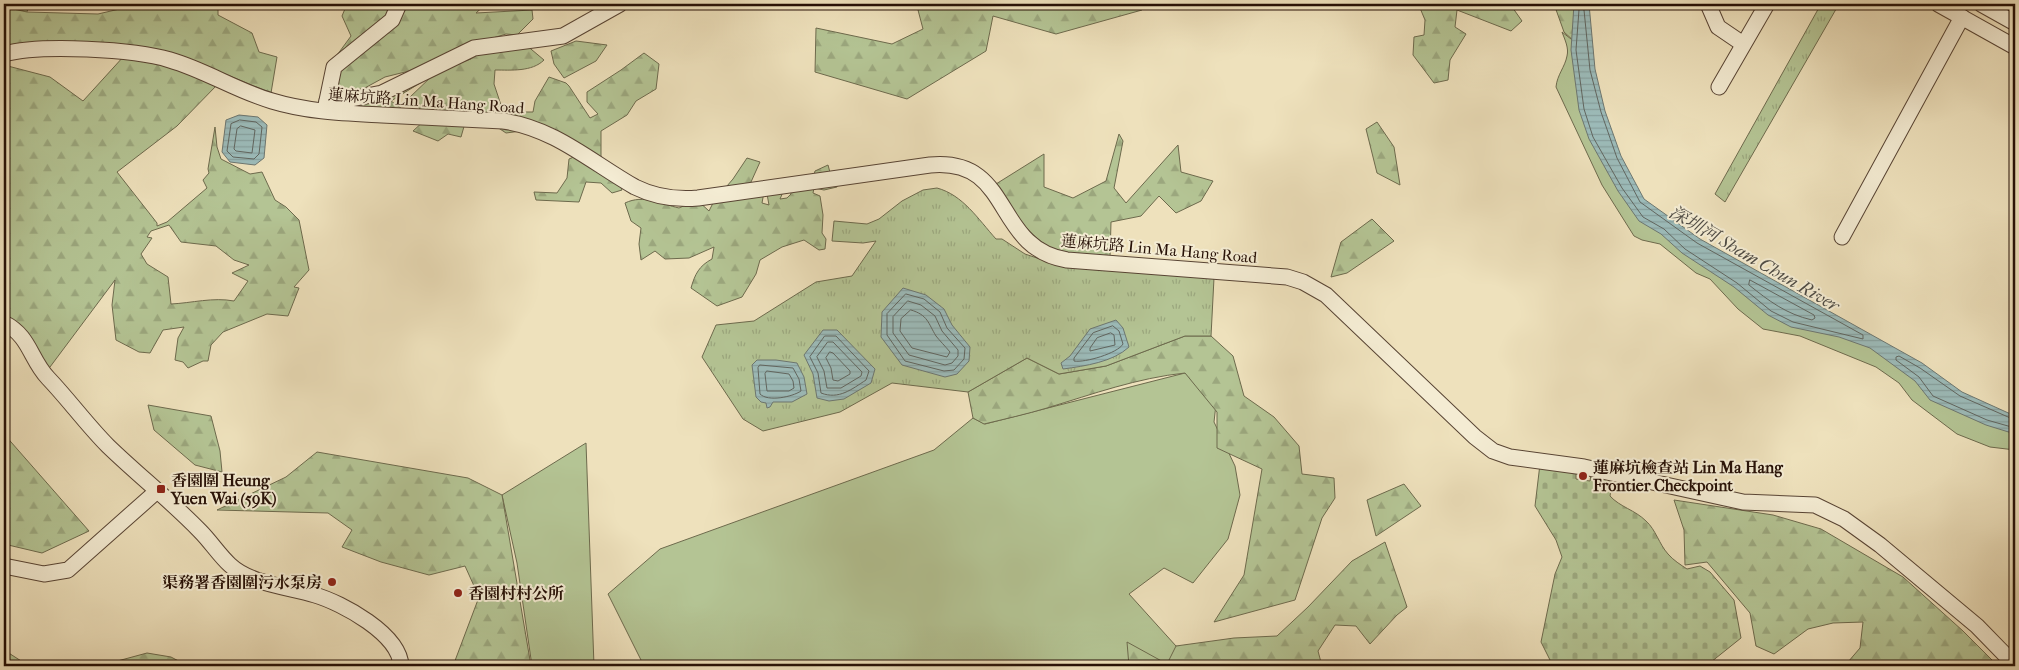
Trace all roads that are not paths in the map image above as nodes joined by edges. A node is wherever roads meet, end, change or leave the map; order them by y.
1 (399, 4) edge
2 (620, 4) edge
3 (1708, 4) edge
4 (1767, 4) edge
5 (1938, 4) edge
6 (1981, 4) edge
7 (1961, 11) edge
8 (2015, 23) edge
9 (2015, 35) edge
10 (1744, 44) junction
11 (2015, 47) edge
12 (4, 54) edge
13 (1719, 87) dead end
14 (326, 106) junction
15 (1842, 237) dead end
16 (4, 323) edge
17 (158, 491) junction
18 (4, 566) edge
19 (2015, 665) edge
20 (401, 666) edge

1 - 14 street
2 - 14 street
3 - 10 street
4 - 10 street
5 - 7 street
6 - 8 street
7 - 9 street
7 - 11 street
7 - 15 street
10 - 13 street
12 - 14 street, 蓮麻坑路 Lin Ma Hang Road
14 - 19 street, 蓮麻坑路 Lin Ma Hang Road
16 - 17 street
17 - 18 street
17 - 20 street

